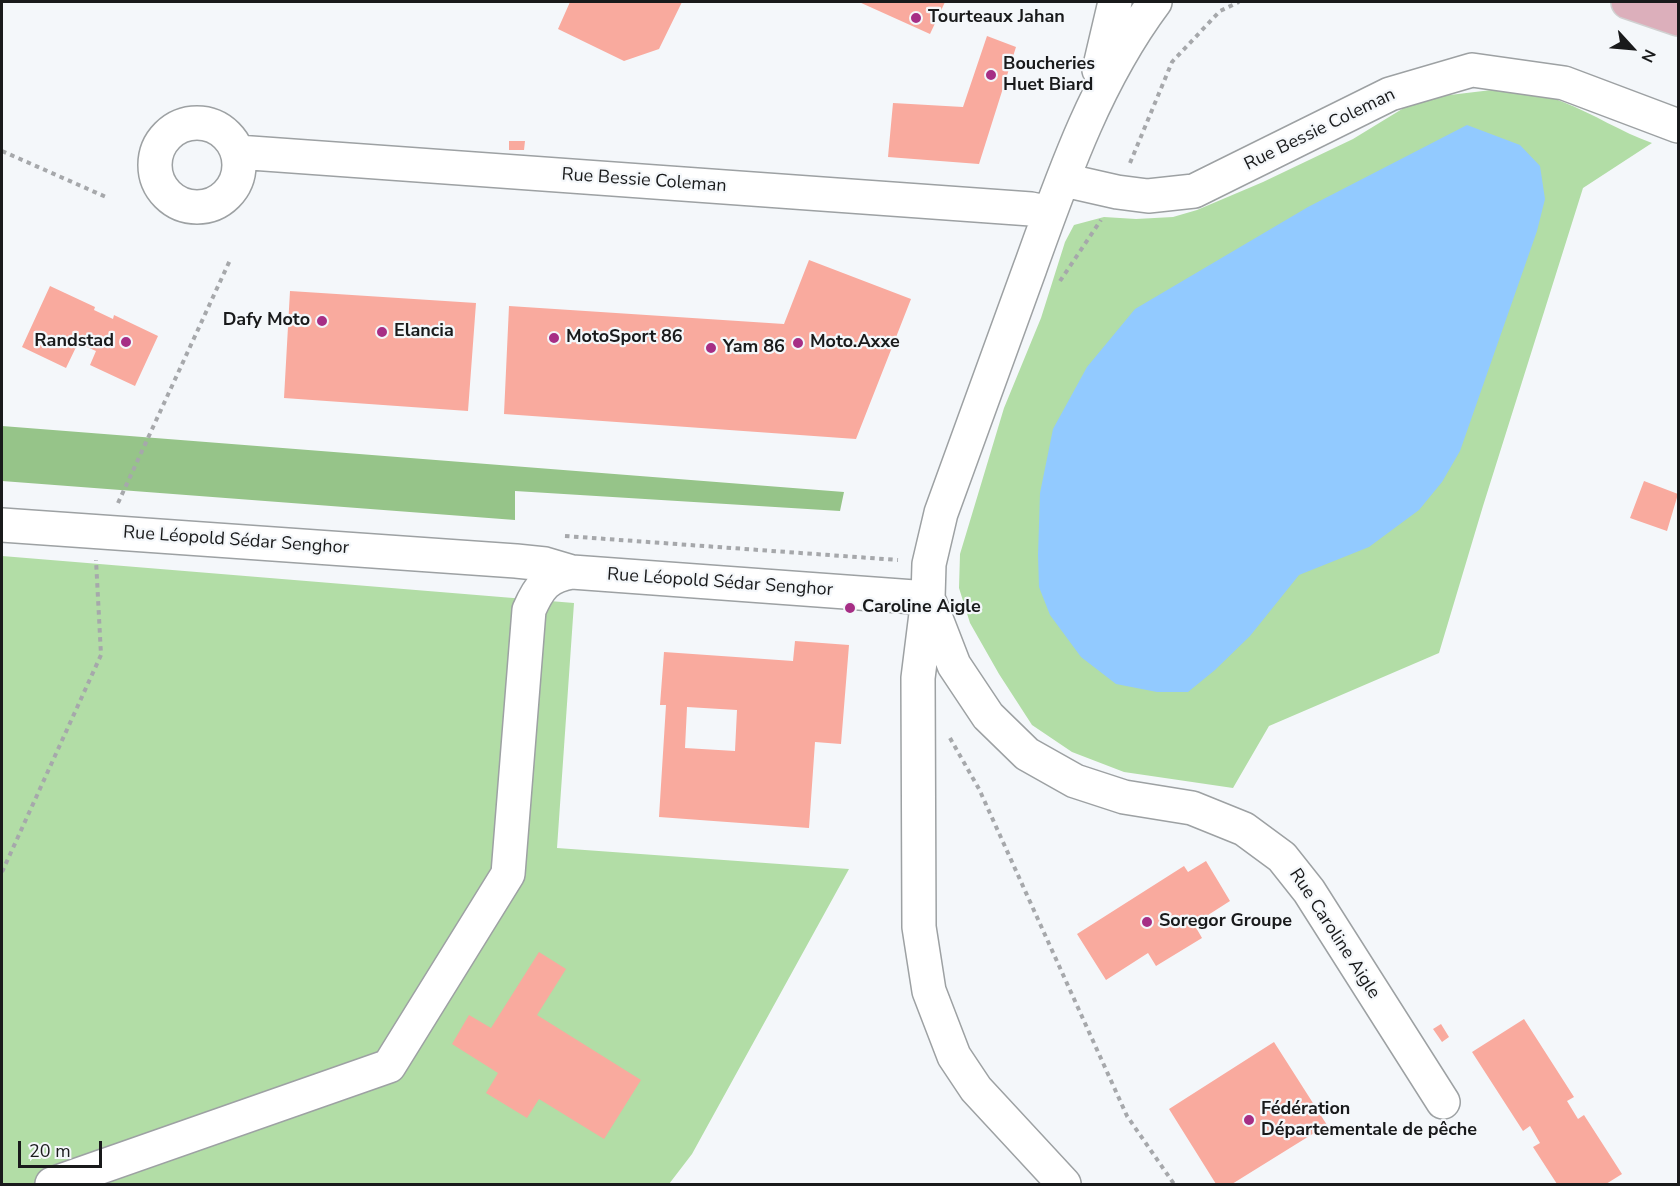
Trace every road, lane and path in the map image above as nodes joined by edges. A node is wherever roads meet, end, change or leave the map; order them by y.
1 (1115, 2) edge
2 (1155, 2) edge
3 (1239, 2) edge
4 (1628, 2) edge
5 (1678, 20) edge
6 (1089, 114) junction
7 (1678, 126) edge
8 (2, 151) edge
9 (237, 152) dead end
10 (1130, 165) dead end
11 (1064, 180) junction
12 (106, 197) dead end
13 (1050, 213) junction
14 (231, 258) dead end
15 (2, 525) edge
16 (105, 532) junction
17 (572, 572) junction
18 (928, 598) junction
19 (949, 737) dead end
20 (2, 872) edge
21 (1443, 1102) dead end
22 (52, 1185) edge
23 (1064, 1185) edge
24 (1173, 1185) edge

1 - 6 street
2 - 6 street
3 - 10 path
4 - 5 main road
6 - 11 street
7 - 11 street, Rue Bessie Coleman
8 - 12 path
9 - 13 street, Rue Bessie Coleman
11 - 13 street
13 - 18 street
14 - 16 path
15 - 16 street, Rue Léopold Sédar Senghor
16 - 17 street, Rue Léopold Sédar Senghor
16 - 20 path
17 - 18 street, Rue Léopold Sédar Senghor
17 - 22 street
18 - 21 street, Rue Caroline Aigle
18 - 23 street
19 - 24 path

